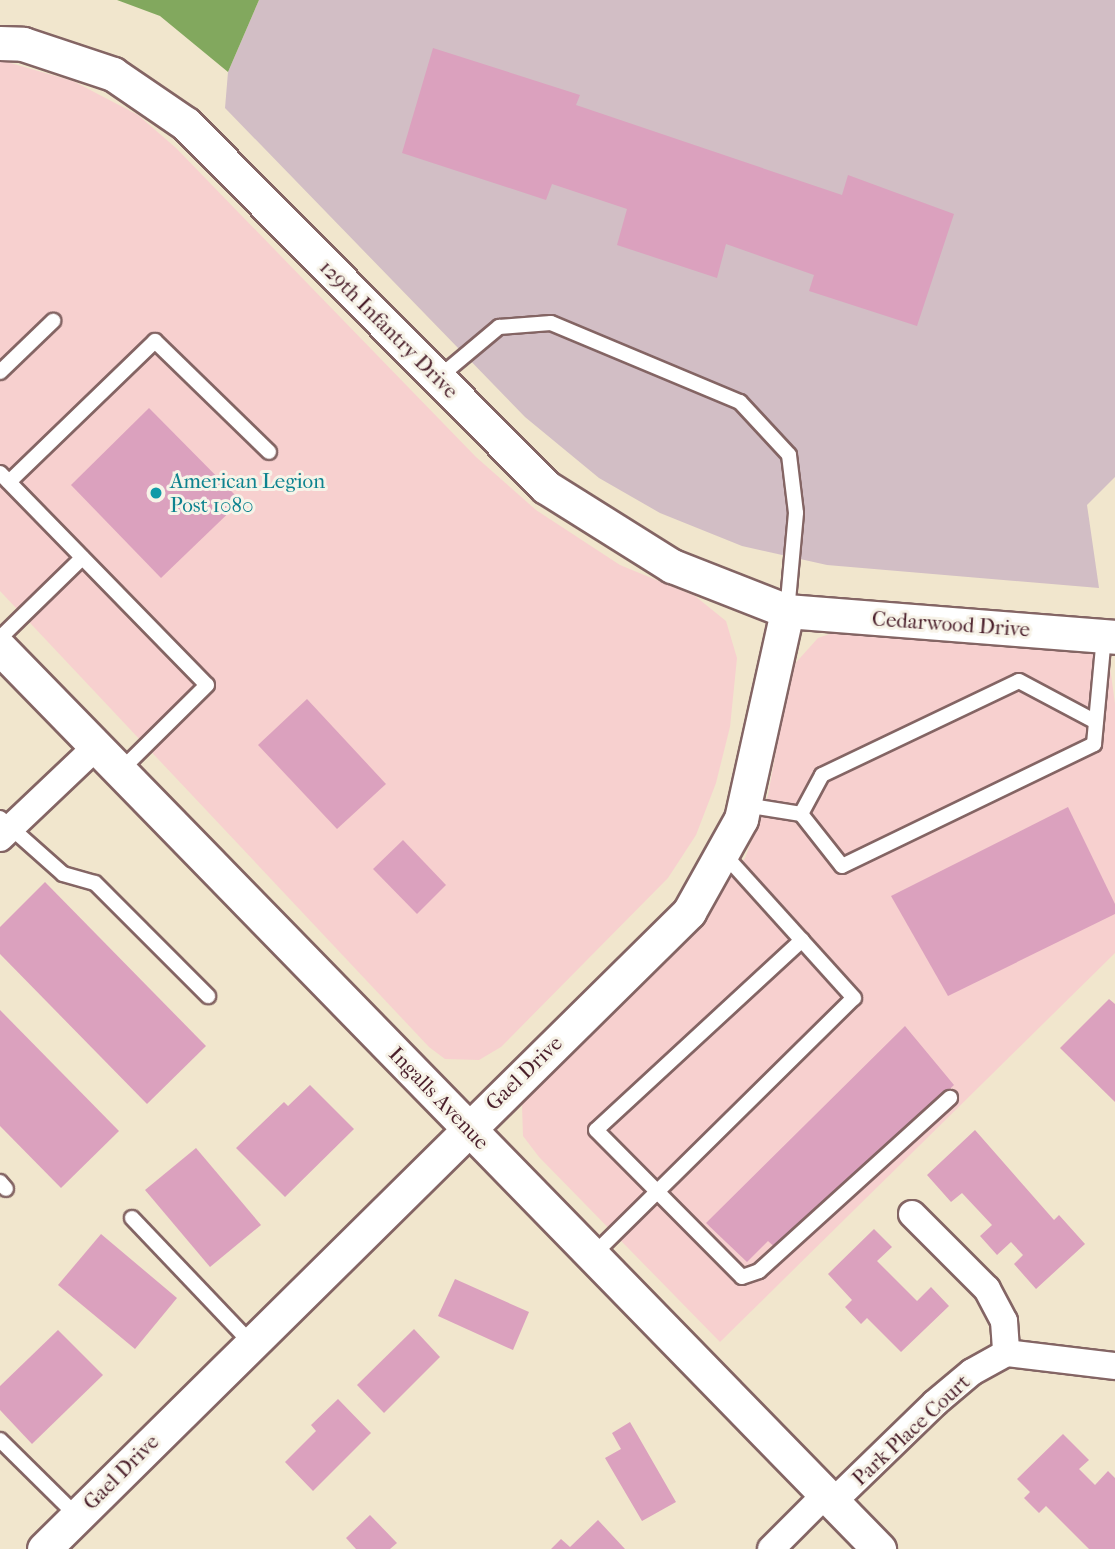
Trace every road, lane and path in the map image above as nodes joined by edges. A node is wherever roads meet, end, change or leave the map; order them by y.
1 (0, 43) edge
2 (53, 321) dead end
3 (0, 372) edge
4 (438, 379) junction
5 (269, 453) dead end
6 (4, 477) edge
7 (82, 558) junction
8 (788, 611) junction
9 (1110, 636) edge
10 (0, 638) edge
11 (0, 648) edge
12 (1097, 722) junction
13 (96, 747) junction
14 (120, 771) junction
15 (745, 804) junction
16 (801, 814) junction
17 (3, 828) edge
18 (723, 852) junction
19 (802, 940) junction
20 (208, 996) dead end
21 (950, 1098) dead end
22 (467, 1127) junction
23 (656, 1193) junction
24 (912, 1214) dead end
25 (132, 1218) dead end
26 (593, 1255) junction
27 (251, 1343) junction
28 (1006, 1353) junction
29 (1115, 1367) edge
30 (0, 1440) edge
31 (830, 1498) junction
32 (77, 1516) junction
33 (44, 1549) edge
34 (771, 1549) edge
35 (879, 1549) edge

1 - 4 street, 129th Infantry Drive
2 - 3 lane
4 - 8 street, 129th Infantry Drive
4 - 8 lane
5 - 6 lane
6 - 7 lane
7 - 10 lane
7 - 14 lane
8 - 9 street, Cedarwood Drive
8 - 15 street, Gael Drive
9 - 12 lane
11 - 13 street, Ingalls Avenue
12 - 16 lane
12 - 16 lane
13 - 14 street, Ingalls Avenue
13 - 17 street
14 - 22 street, Ingalls Avenue
15 - 16 lane
15 - 18 street, Gael Drive
17 - 20 lane
18 - 19 lane
18 - 22 street, Gael Drive
19 - 23 lane
19 - 23 lane
21 - 23 lane
22 - 26 street, Ingalls Avenue
22 - 27 street, Gael Drive
23 - 26 lane
24 - 28 street
25 - 27 lane
26 - 31 street, Ingalls Avenue
27 - 32 street, Gael Drive
28 - 29 street
28 - 31 street, Park Place Court
30 - 32 lane
31 - 34 street, Park Place Court
31 - 35 street, Ingalls Avenue
32 - 33 street, Gael Drive

